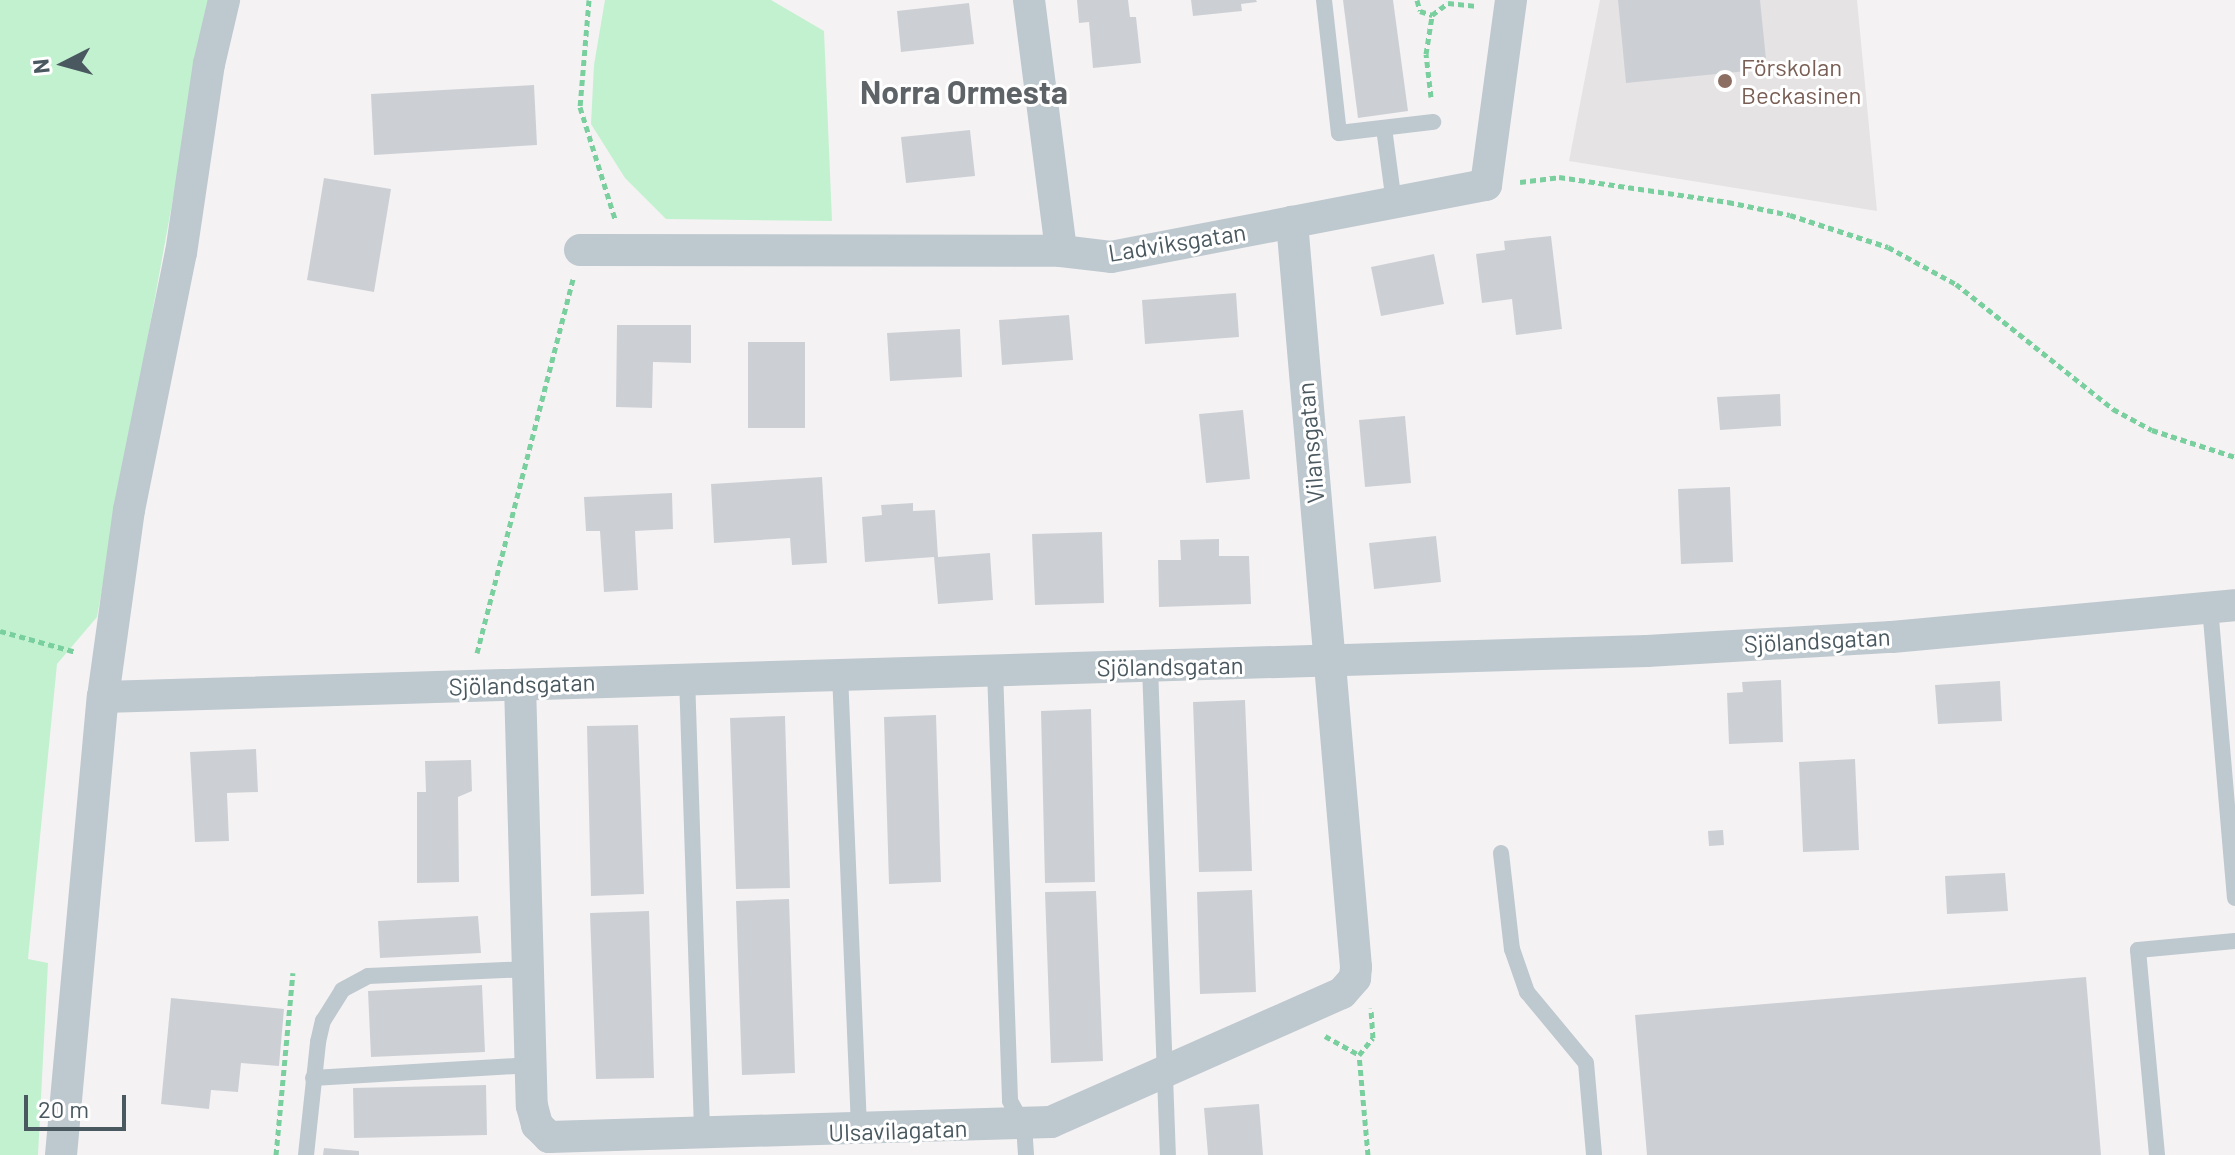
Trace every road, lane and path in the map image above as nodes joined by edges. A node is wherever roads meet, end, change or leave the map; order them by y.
1 (224, 0) edge
2 (589, 0) edge
3 (1029, 0) edge
4 (1324, 0) edge
5 (1417, 0) edge
6 (1510, 5) edge
7 (1432, 15) junction
8 (1433, 122) joint
9 (1384, 128) junction
10 (1486, 185) junction
11 (1394, 203) junction
12 (1292, 222) junction
13 (580, 250) joint
14 (622, 251) junction
15 (1061, 251) junction
16 (2235, 457) edge
17 (2222, 606) edge
18 (0, 631) edge
19 (477, 652) dead end
20 (109, 661) junction
21 (1329, 663) junction
22 (1150, 667) junction
23 (995, 670) junction
24 (840, 674) junction
25 (687, 677) junction
26 (520, 685) junction
27 (103, 697) junction
28 (1501, 853) dead end
29 (2235, 898) edge
30 (2235, 941) edge
31 (528, 969) junction
32 (293, 973) dead end
33 (531, 1065) junction
34 (1163, 1074) junction
35 (313, 1078) junction
36 (859, 1131) junction
37 (702, 1136) junction
38 (1025, 1140) edge
39 (547, 1146) edge
40 (61, 1155) edge
41 (276, 1155) edge
42 (306, 1155) edge
43 (1168, 1155) edge
44 (1594, 1155) edge
45 (2157, 1155) edge

1 - 20 street
2 - 14 path
3 - 15 street
4 - 9 lane
5 - 7 path
6 - 7 path
6 - 10 street
7 - 8 path
8 - 9 lane
9 - 11 lane
10 - 11 street, Ladviksgatan
10 - 16 path
11 - 12 street, Ladviksgatan
12 - 15 street, Ladviksgatan
12 - 21 street, Vilansgatan
13 - 14 street, Ladviksgatan
13 - 19 path
14 - 15 street, Ladviksgatan
17 - 21 street, Sjölandsgatan
17 - 29 lane
18 - 20 path
20 - 27 street
21 - 22 street, Sjölandsgatan
21 - 34 street, Ulsavilagatan
22 - 23 street, Sjölandsgatan
22 - 34 lane
23 - 24 street, Sjölandsgatan
23 - 38 lane
24 - 25 street, Sjölandsgatan
24 - 36 lane
25 - 26 street, Sjölandsgatan
25 - 37 lane
26 - 27 street, Sjölandsgatan
26 - 31 street, Ulsavilagatan
27 - 40 street
28 - 44 lane
30 - 45 lane
31 - 33 street, Ulsavilagatan
31 - 35 lane
32 - 41 path
33 - 35 lane
33 - 39 street, Ulsavilagatan
34 - 38 street, Ulsavilagatan
34 - 43 lane
35 - 42 lane
36 - 37 street, Ulsavilagatan
36 - 38 street, Ulsavilagatan
37 - 39 street, Ulsavilagatan

